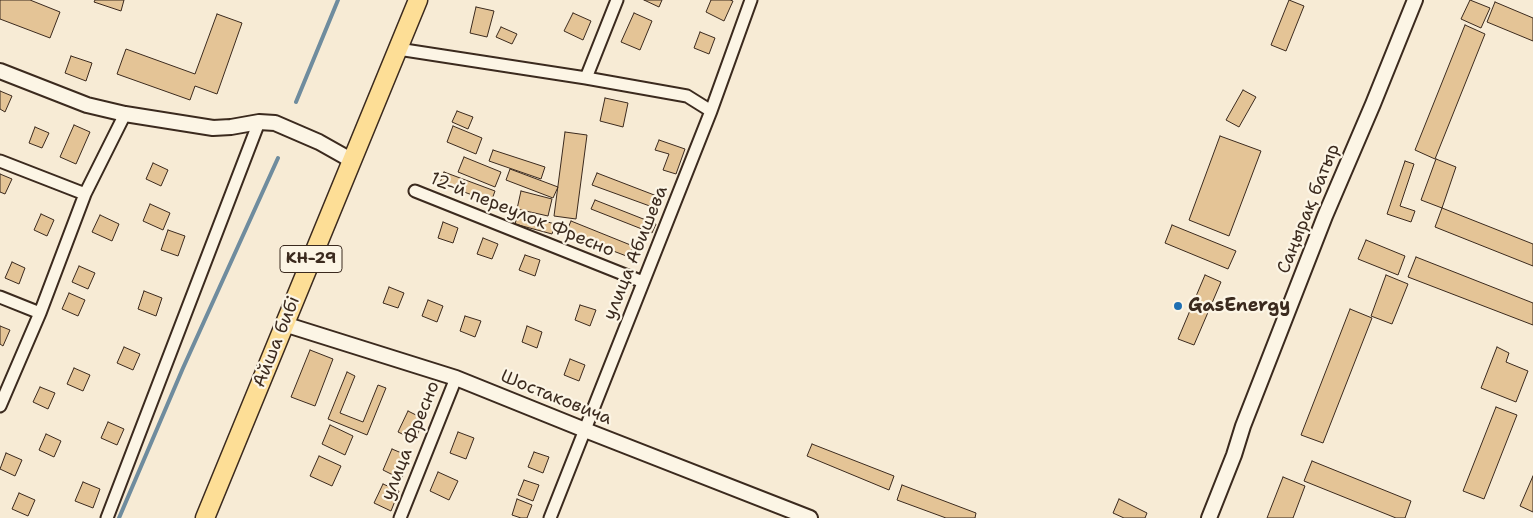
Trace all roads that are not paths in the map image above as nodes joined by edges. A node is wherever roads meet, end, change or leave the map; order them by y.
1 (418, 0) edge
2 (617, 0) edge
3 (751, 0) edge
4 (1415, 0) edge
5 (398, 49) junction
6 (0, 71) edge
7 (586, 78) junction
8 (711, 111) junction
9 (125, 114) junction
10 (259, 122) junction
11 (351, 160) junction
12 (0, 161) edge
13 (415, 191) dead end
14 (85, 194) junction
15 (643, 282) junction
16 (0, 297) edge
17 (40, 313) junction
18 (284, 324) junction
19 (456, 378) junction
20 (0, 406) edge
21 (585, 430) junction
22 (106, 518) edge
23 (205, 518) edge
24 (400, 518) edge
25 (550, 518) edge
26 (810, 518) edge
27 (1208, 518) edge

1 - 5 main road, Айша бибі / КН-29
2 - 7 street
3 - 8 street, улица Абишева
4 - 27 street, Саңырақ батыр
5 - 7 street
5 - 11 main road, Айша бибі / КН-29
6 - 9 street
7 - 8 street
8 - 15 street, улица Абишева
9 - 10 street
9 - 14 street
10 - 11 street
10 - 22 street
11 - 18 main road, Айша бибі / КН-29
12 - 14 street
13 - 15 street, 12-й переулок Фресно
14 - 17 street
15 - 21 street, улица Абишева
16 - 17 street
17 - 20 street
18 - 19 street, Шостаковича
18 - 23 main road, Айша бибі / КН-29
19 - 21 street, Шостаковича
19 - 24 street, улица Фресно
21 - 25 street, улица Абишева
21 - 26 street, Шостаковича

